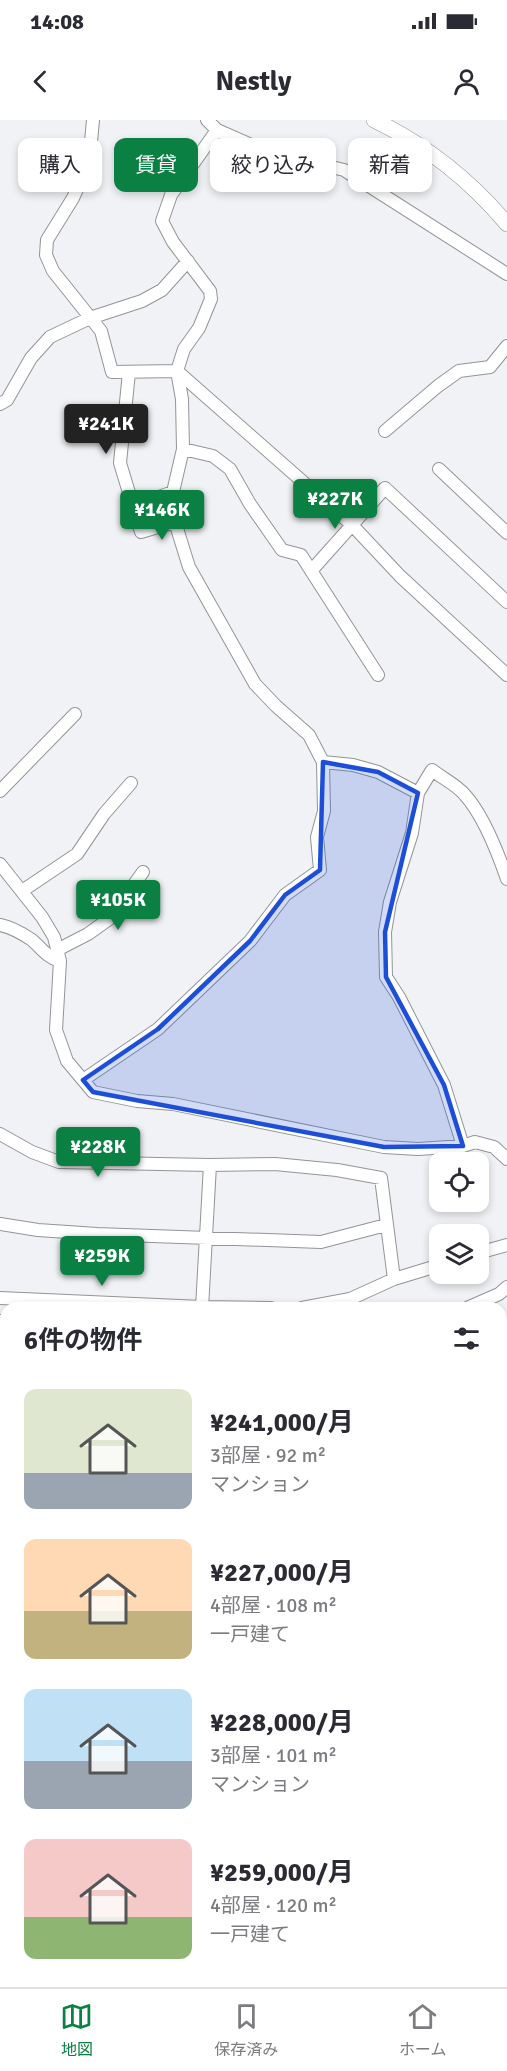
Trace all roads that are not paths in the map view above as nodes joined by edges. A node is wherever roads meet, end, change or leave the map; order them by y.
1 (93, 120) edge
2 (207, 120) edge
3 (374, 120) edge
4 (217, 130) junction
5 (507, 224) edge
6 (188, 261) junction
7 (507, 274) edge
8 (90, 318) junction
9 (507, 346) edge
10 (177, 371) junction
11 (129, 372) junction
12 (0, 404) edge
13 (385, 431) dead end
14 (183, 449) junction
15 (439, 469) dead end
16 (173, 492) junction
17 (133, 506) junction
18 (175, 522) junction
19 (352, 525) junction
20 (507, 533) edge
21 (311, 571) junction
22 (507, 602) edge
23 (378, 675) dead end
24 (507, 675) edge
25 (75, 714) dead end
26 (323, 762) junction
27 (132, 783) dead end
28 (0, 791) edge
29 (418, 793) junction
30 (0, 864) edge
31 (143, 872) dead end
32 (507, 879) edge
33 (22, 891) junction
34 (0, 924) edge
35 (59, 955) junction
36 (83, 1080) junction
37 (0, 1134) edge
38 (464, 1146) junction
39 (507, 1159) edge
40 (210, 1165) junction
41 (0, 1224) edge
42 (387, 1225) junction
43 (206, 1238) junction
44 (507, 1245) edge
45 (489, 1250) edge
46 (429, 1268) edge
47 (394, 1279) junction
48 (507, 1287) edge
49 (0, 1298) edge
50 (90, 1302) edge
51 (202, 1302) edge
52 (334, 1302) edge
53 (481, 1302) edge

1 - 8 street
2 - 4 street
3 - 5 street
4 - 6 street
4 - 7 street
6 - 8 street
6 - 10 street
8 - 11 street
8 - 12 street
9 - 13 street
10 - 11 street
10 - 14 street
10 - 19 street
11 - 17 street
14 - 16 street
14 - 21 street
15 - 20 street
16 - 17 street
16 - 18 street
17 - 18 street
18 - 26 street
19 - 21 street
19 - 22 street
19 - 24 street
21 - 23 street
25 - 28 street
26 - 29 street
26 - 36 street
27 - 33 street
29 - 32 street
29 - 38 street
30 - 33 street
31 - 35 street
33 - 35 street
34 - 35 street
35 - 36 street
36 - 38 street
37 - 40 street
38 - 39 street
40 - 42 street
40 - 43 street
41 - 43 street
42 - 43 street
42 - 47 street
43 - 51 street
44 - 45 street
46 - 47 street
47 - 52 street
48 - 53 street
49 - 50 street

